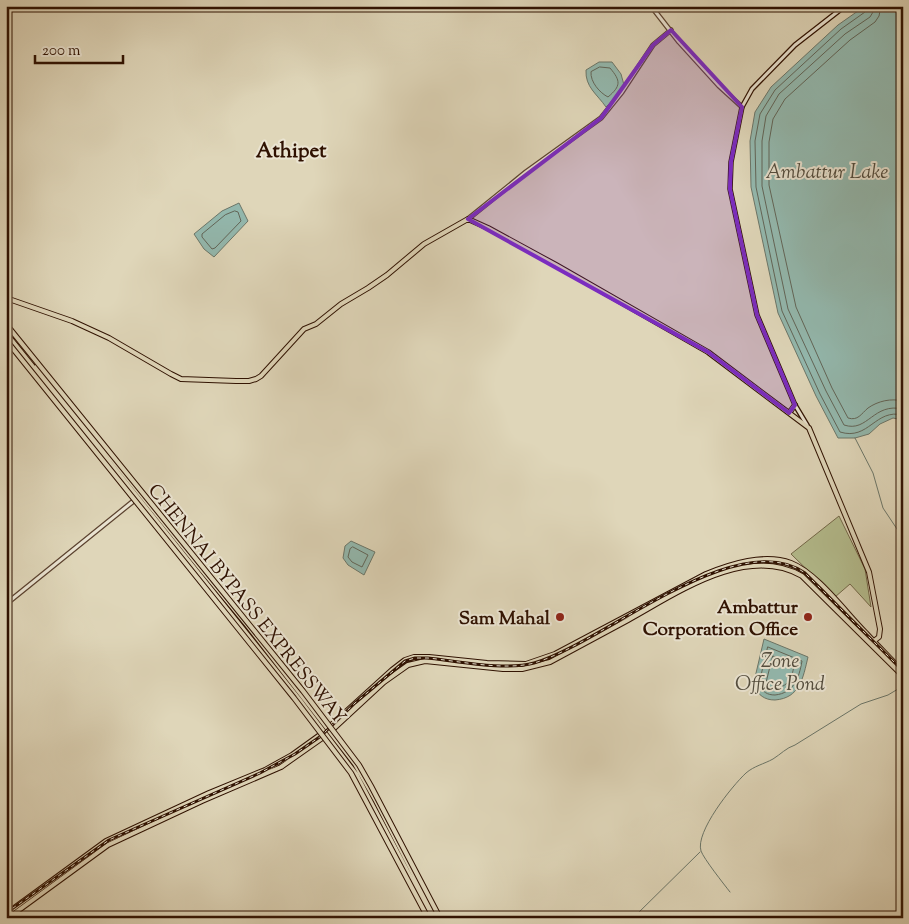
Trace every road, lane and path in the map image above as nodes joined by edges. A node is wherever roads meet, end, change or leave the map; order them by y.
1 (650, 6) edge
2 (845, 6) edge
3 (671, 30) junction
4 (742, 107) junction
5 (468, 219) junction
6 (6, 298) edge
7 (6, 326) edge
8 (6, 333) edge
9 (6, 340) edge
10 (795, 405) junction
11 (789, 413) junction
12 (809, 428) junction
13 (140, 497) junction
14 (6, 604) edge
15 (871, 641) junction
16 (903, 672) edge
17 (903, 676) edge
18 (327, 731) junction
19 (80, 863) junction
20 (6, 914) edge
21 (8, 918) edge
22 (428, 918) edge
23 (434, 918) edge
24 (440, 918) edge

1 - 3 street
2 - 4 street
3 - 4 street
3 - 5 street
4 - 10 street
5 - 6 main road
5 - 11 main road
7 - 13 main road
7 - 24 main road, CHENNAI BYPASS EXPRESSWAY, bridge
8 - 13 main road
9 - 22 main road, CHENNAI BYPASS EXPRESSWAY, bridge
10 - 11 main road
10 - 12 street
11 - 12 main road
12 - 15 main road
13 - 14 street
13 - 18 main road
15 - 16 main road
15 - 17 main road
15 - 18 main road
15 - 18 main road
18 - 19 main road
18 - 23 main road
19 - 20 main road
19 - 21 main road

